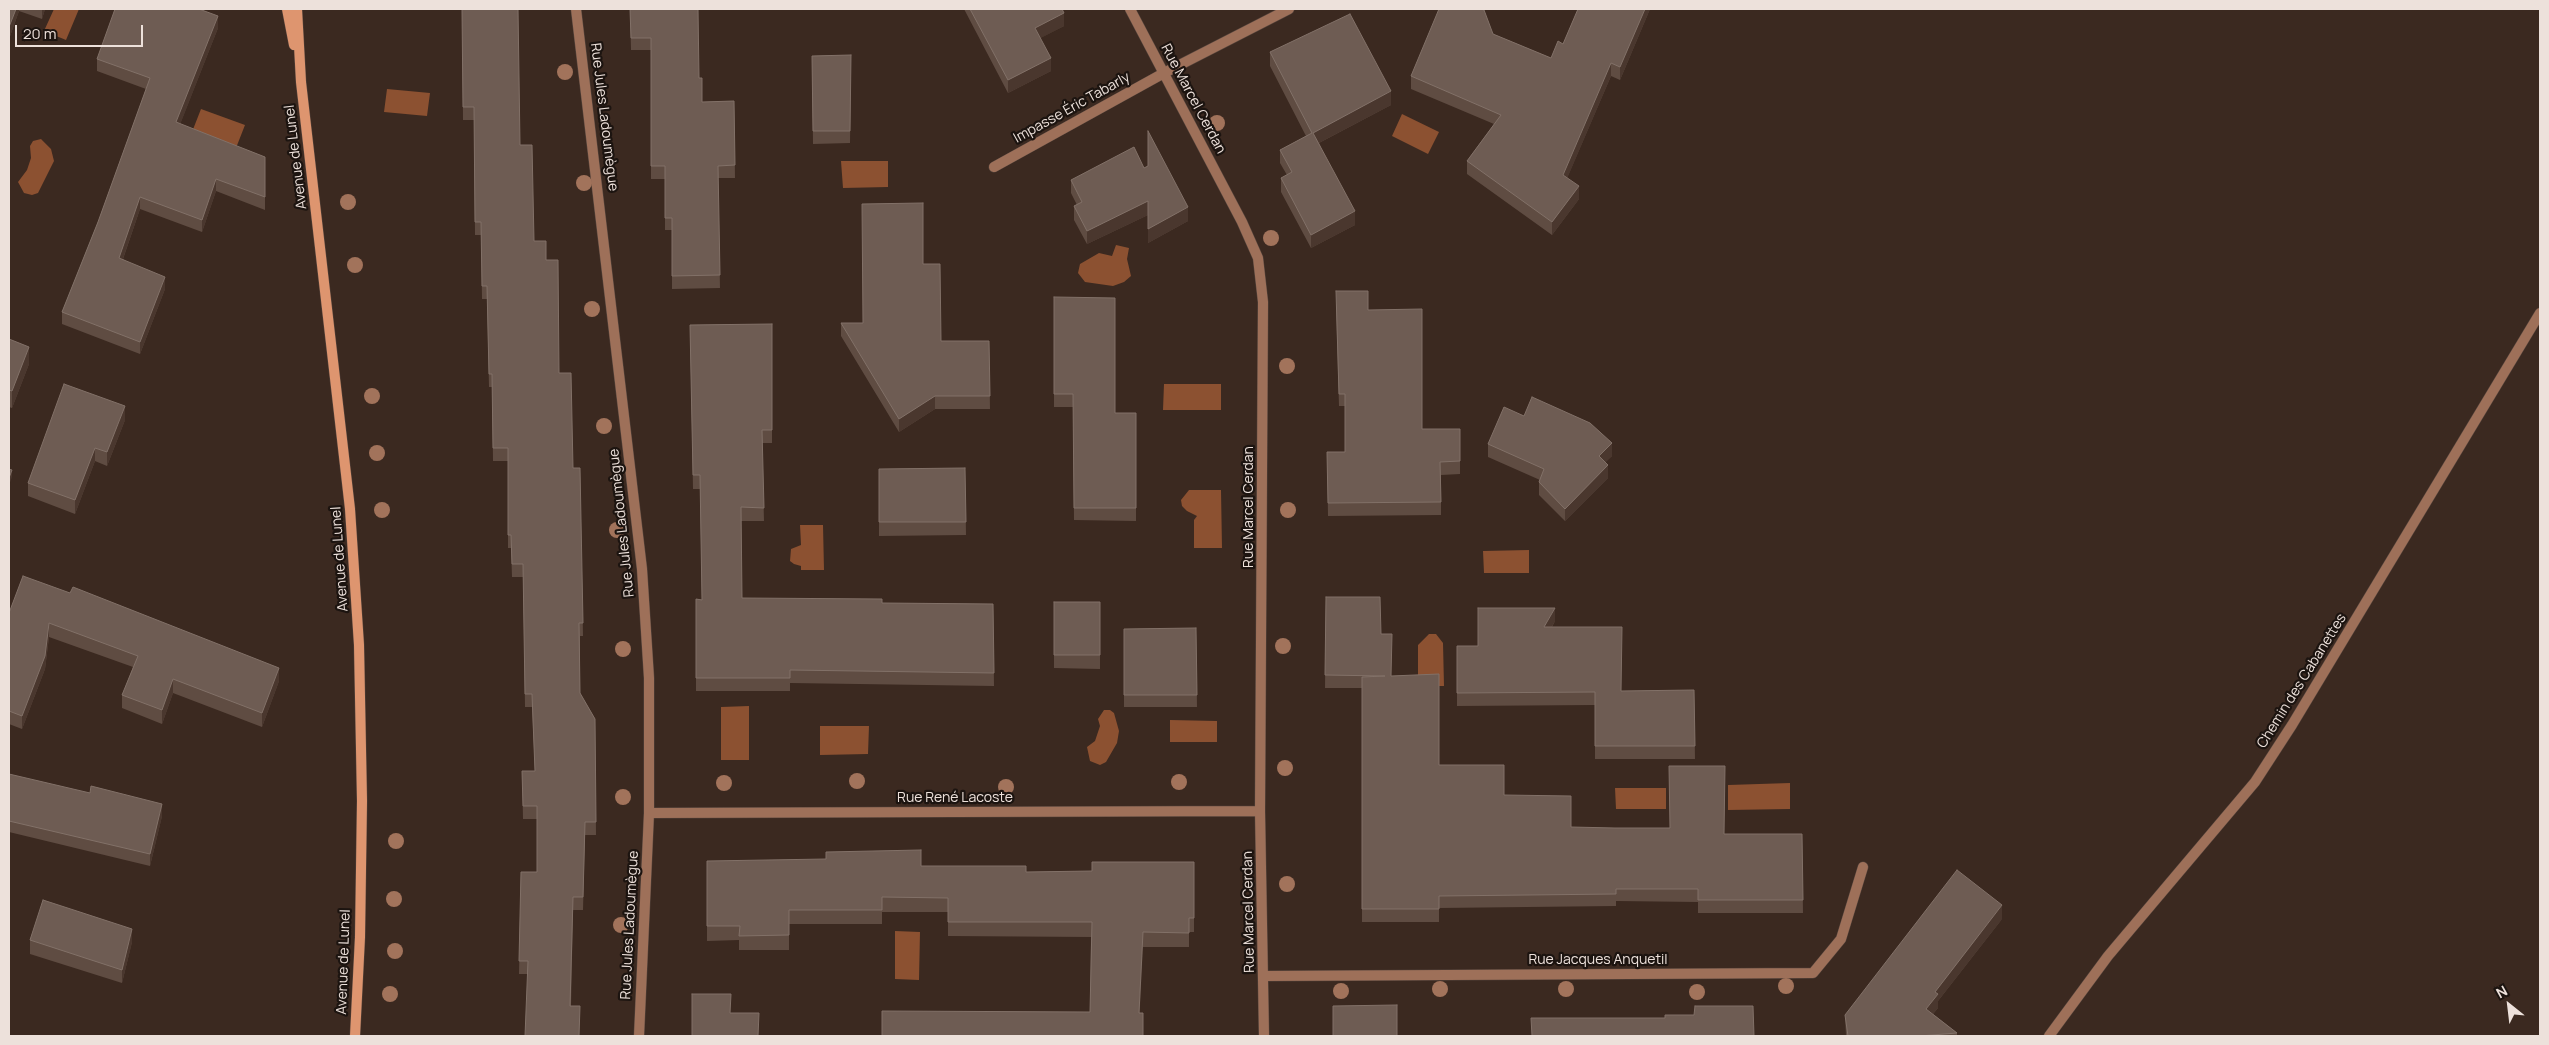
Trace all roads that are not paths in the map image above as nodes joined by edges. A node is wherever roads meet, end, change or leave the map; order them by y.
1 (287, 9) edge
2 (297, 9) edge
3 (576, 9) edge
4 (1130, 9) edge
5 (1288, 9) edge
6 (1164, 73) junction
7 (301, 82) junction
8 (994, 167) dead end
9 (2540, 313) edge
10 (1260, 811) junction
11 (649, 813) junction
12 (1863, 867) dead end
13 (1264, 976) junction
14 (355, 1036) edge
15 (638, 1036) edge
16 (1264, 1036) edge
17 (2049, 1036) edge

1 - 7 main road, Avenue de Lunel
2 - 7 main road, Avenue de Lunel
3 - 11 street, Rue Jules Ladoumègue
4 - 6 street, Rue Marcel Cerdan
5 - 6 street, Impasse Éric Tabarly
6 - 8 street, Impasse Éric Tabarly
6 - 10 street, Rue Marcel Cerdan
7 - 14 main road, Avenue de Lunel
9 - 17 street, Chemin des Cabanettes
10 - 11 street, Rue René Lacoste
10 - 13 street, Rue Marcel Cerdan
11 - 15 street, Rue Jules Ladoumègue
12 - 13 street, Rue Jacques Anquetil
13 - 16 street, Rue Marcel Cerdan

